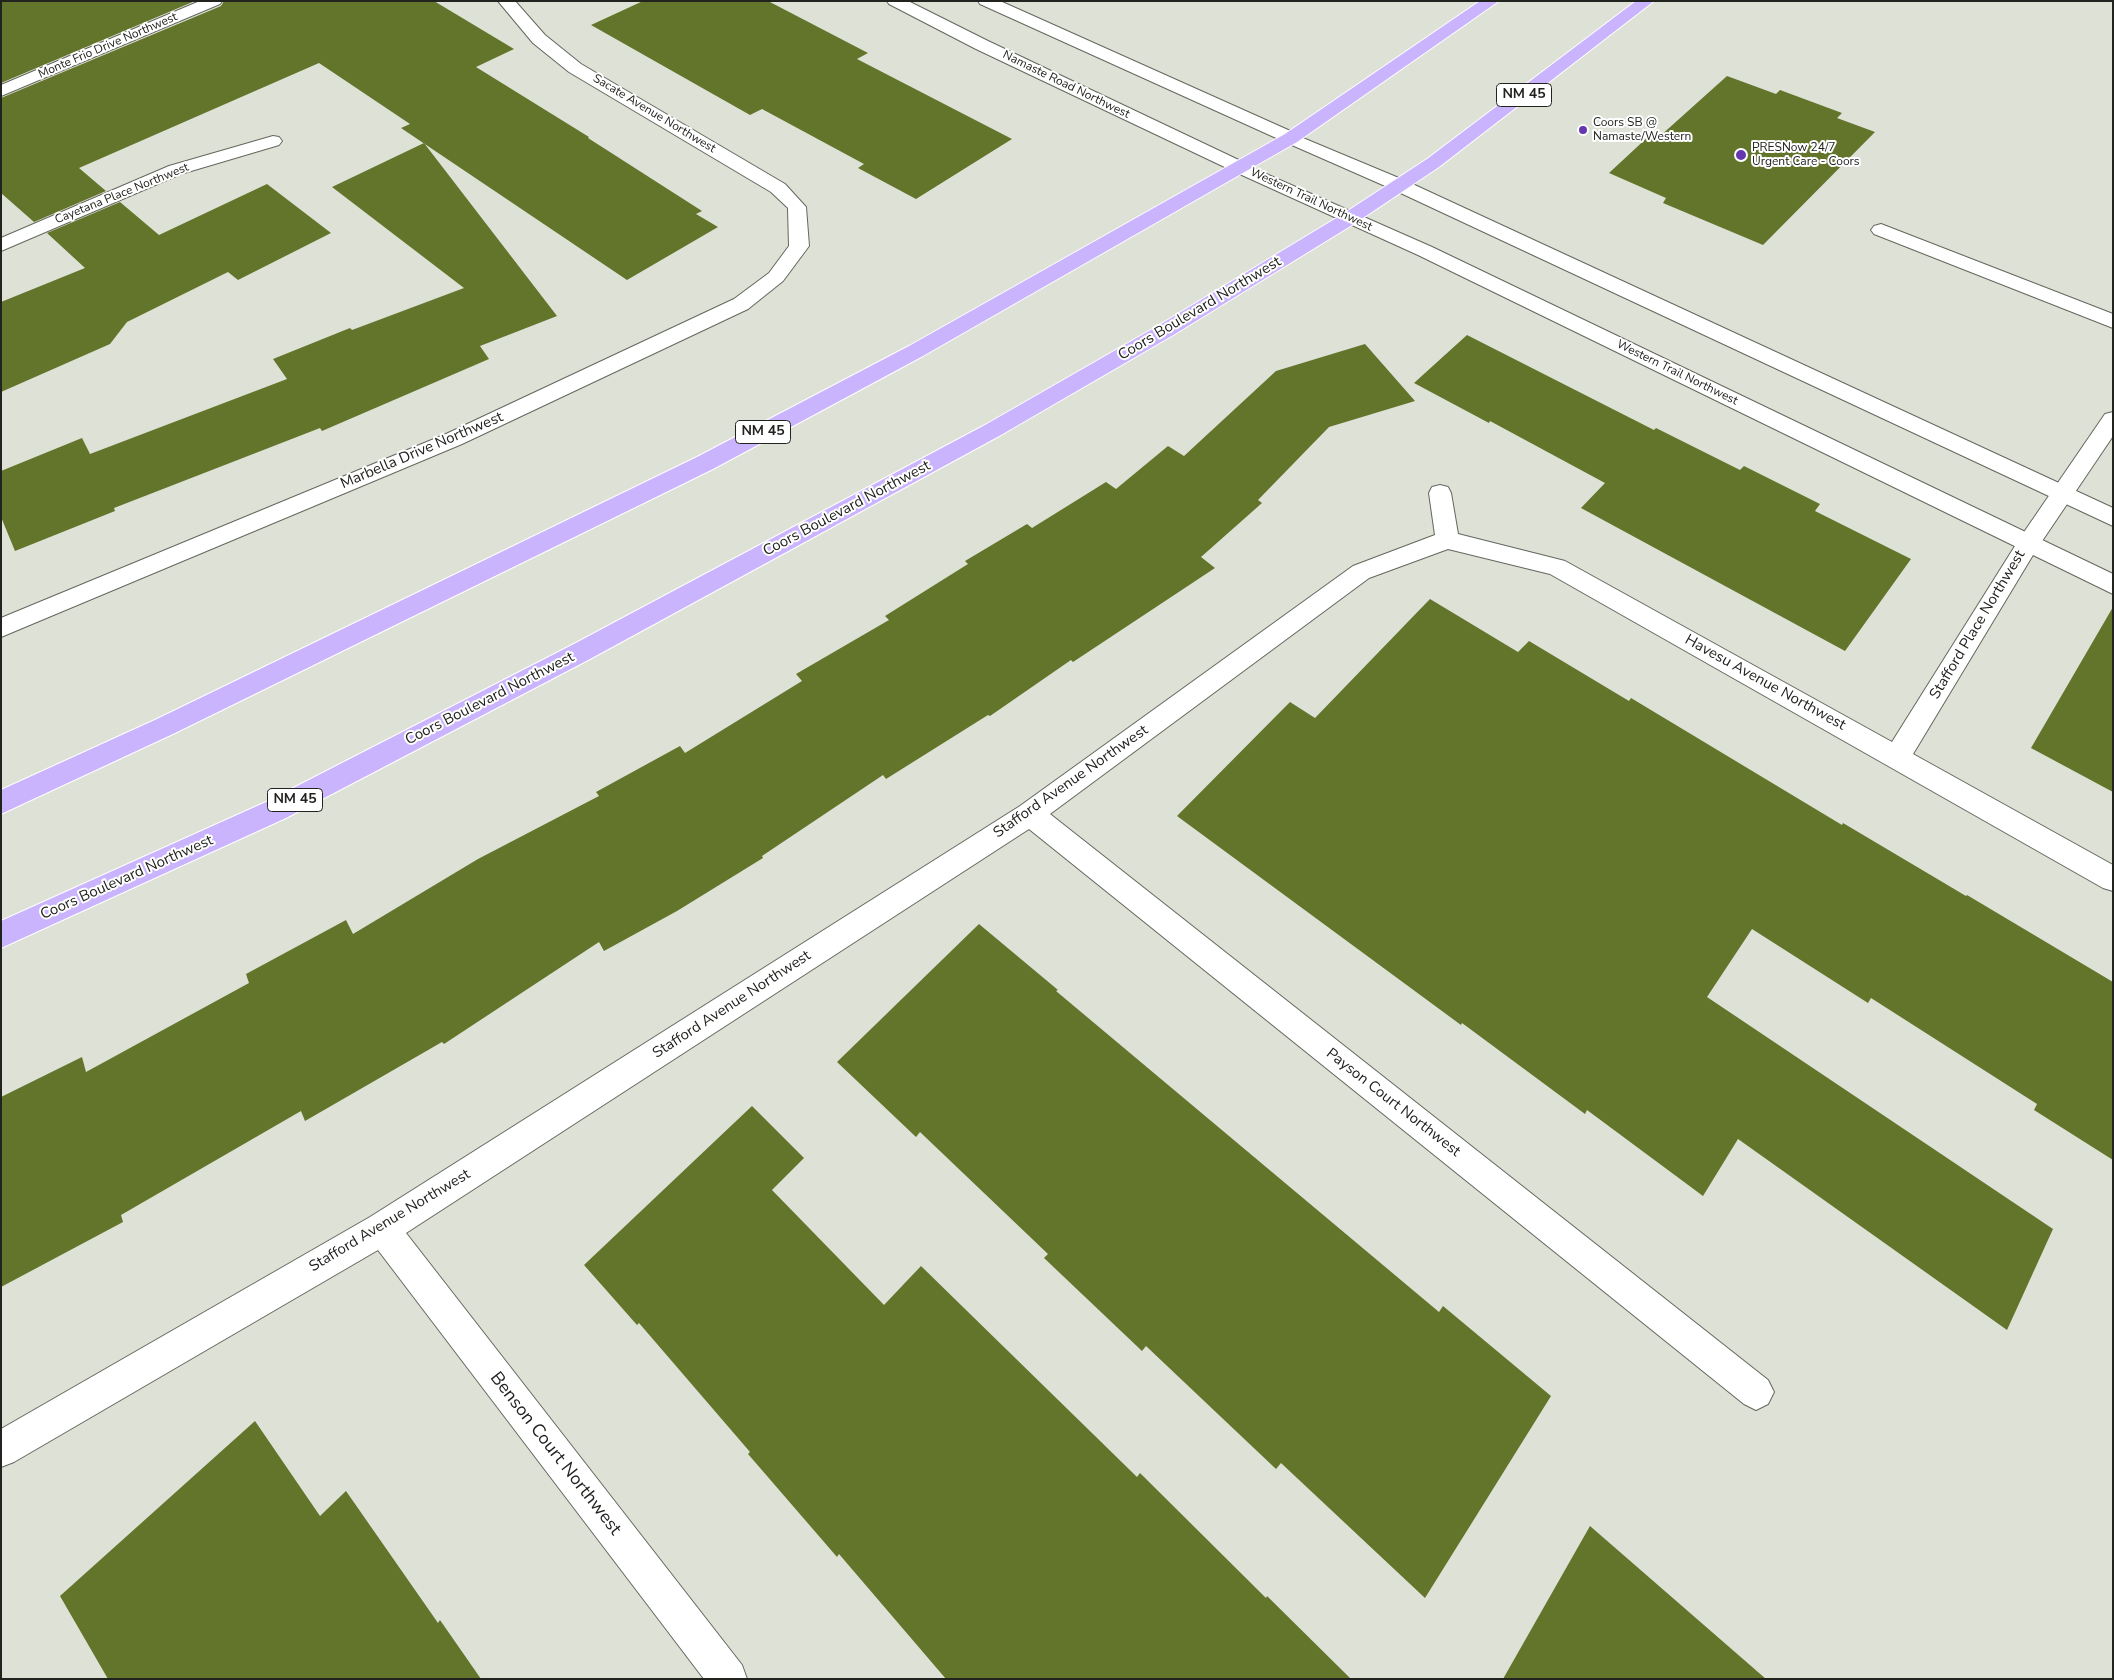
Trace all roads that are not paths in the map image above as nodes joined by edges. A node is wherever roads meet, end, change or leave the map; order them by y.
1 (214, 1) edge
2 (506, 1) edge
3 (896, 1) edge
4 (986, 1) edge
5 (1491, 1) edge
6 (1646, 1) edge
7 (1, 91) edge
8 (1291, 138) junction
9 (273, 141) dead end
10 (1238, 167) junction
11 (1399, 185) junction
12 (1350, 218) junction
13 (797, 224) joint
14 (1881, 230) dead end
15 (1, 245) edge
16 (2113, 322) edge
17 (2113, 419) edge
18 (1440, 494) dead end
19 (2063, 494) junction
20 (2113, 518) edge
21 (1447, 540) junction
22 (2028, 544) junction
23 (2113, 585) edge
24 (1, 628) edge
25 (1897, 757) junction
26 (1, 803) edge
27 (1030, 814) junction
28 (2113, 879) edge
29 (1, 935) edge
30 (382, 1229) junction
31 (1756, 1392) dead end
32 (1, 1448) edge
33 (728, 1679) edge

1 - 7 street, Monte Frio Drive Northwest
2 - 13 street, Sacate Avenue Northwest
3 - 10 street, Namaste Road Northwest
4 - 8 street
5 - 8 main road, NM 45
6 - 11 main road, Coors Boulevard Northwest / NM 45
8 - 10 main road, NM 45
8 - 11 street
9 - 15 street, Cayetana Place Northwest
10 - 12 street, Western Trail Northwest
10 - 26 main road, NM 45
11 - 12 main road, Coors Boulevard Northwest / NM 45
11 - 19 street
12 - 22 street, Western Trail Northwest
12 - 29 main road, Coors Boulevard Northwest / NM 45
13 - 24 street, Marbella Drive Northwest
14 - 16 street
17 - 19 street, Stafford Place Northwest
18 - 21 street
19 - 20 street
19 - 22 street, Stafford Place Northwest
21 - 25 street, Havesu Avenue Northwest
21 - 27 street, Stafford Avenue Northwest
22 - 23 street, Western Trail Northwest
22 - 25 street, Stafford Place Northwest
25 - 28 street, Havesu Avenue Northwest
27 - 30 street, Stafford Avenue Northwest
27 - 31 street, Payson Court Northwest
30 - 32 street, Stafford Avenue Northwest
30 - 33 street, Benson Court Northwest

